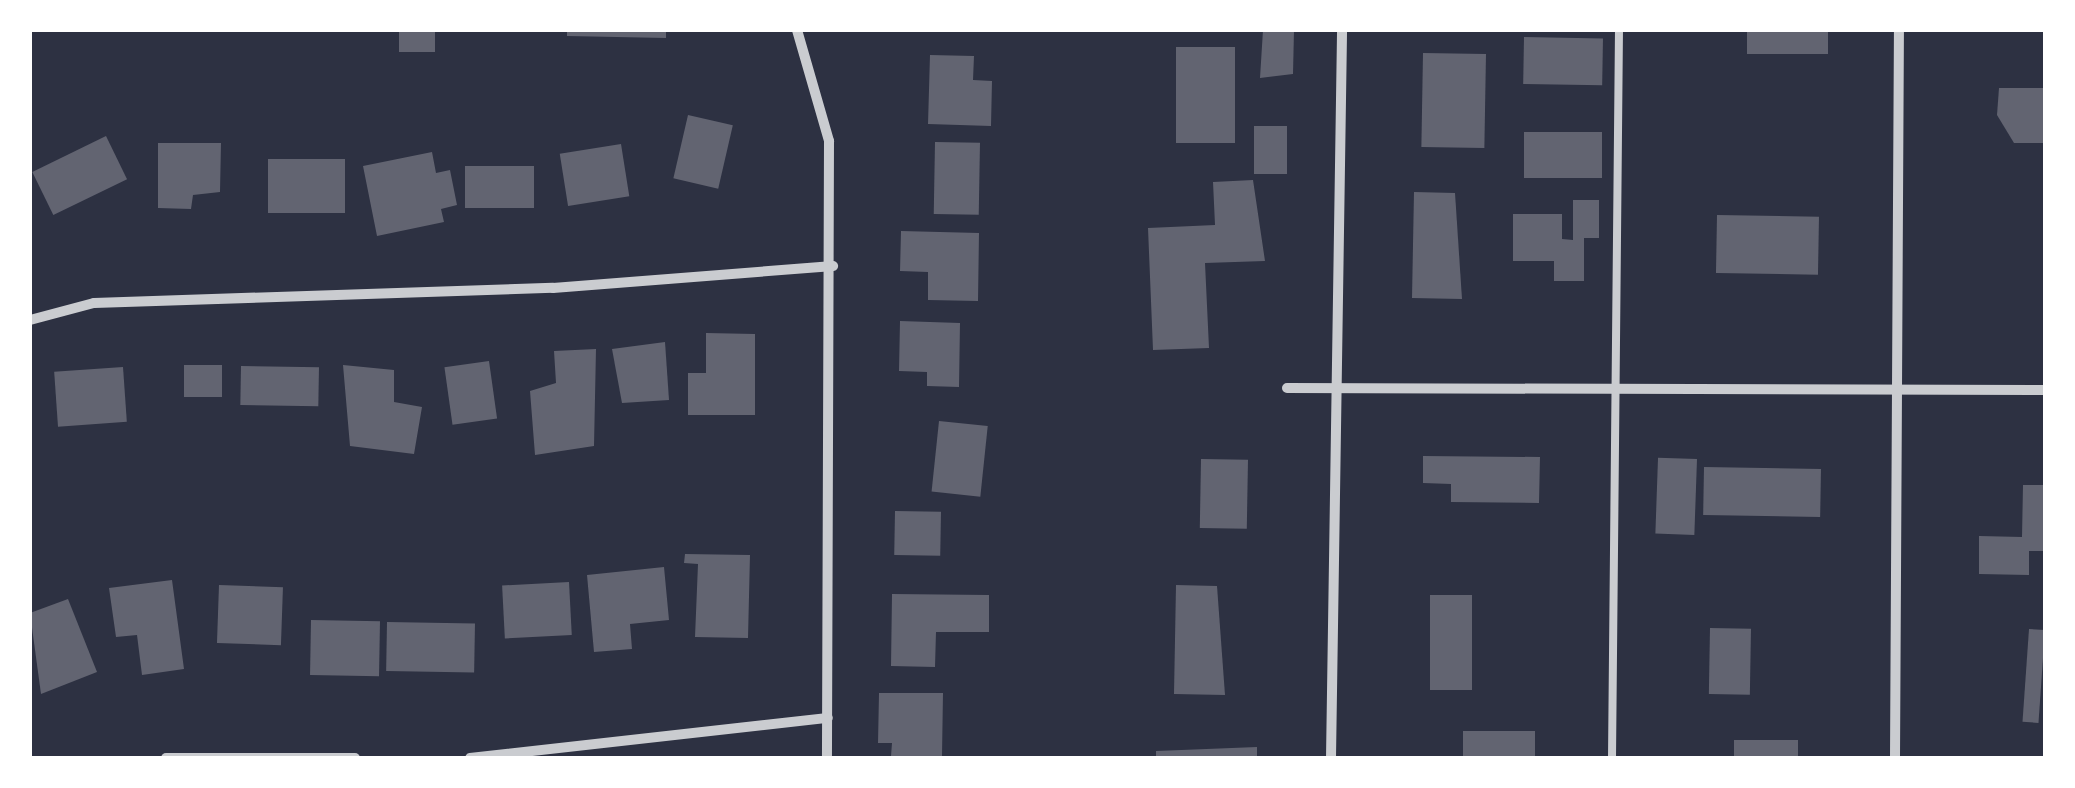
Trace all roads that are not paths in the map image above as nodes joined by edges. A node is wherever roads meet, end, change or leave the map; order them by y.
1 (797, 30) edge
2 (1342, 30) edge
3 (1619, 30) edge
4 (1899, 30) edge
5 (834, 266) junction
6 (30, 320) edge
7 (1337, 384) junction
8 (1614, 387) junction
9 (1287, 388) dead end
10 (1896, 389) junction
11 (2045, 390) edge
12 (828, 718) junction
13 (166, 758) edge
14 (355, 758) edge
15 (470, 758) edge
16 (827, 758) edge
17 (1331, 758) edge
18 (1612, 758) edge
19 (1895, 758) edge

1 - 5 street
2 - 7 street
3 - 8 lane
4 - 10 street
5 - 6 street
5 - 12 street
7 - 8 street
7 - 9 street
7 - 17 street
8 - 10 street
8 - 18 lane
10 - 11 street
10 - 19 street
12 - 15 street
12 - 16 street
13 - 14 street

